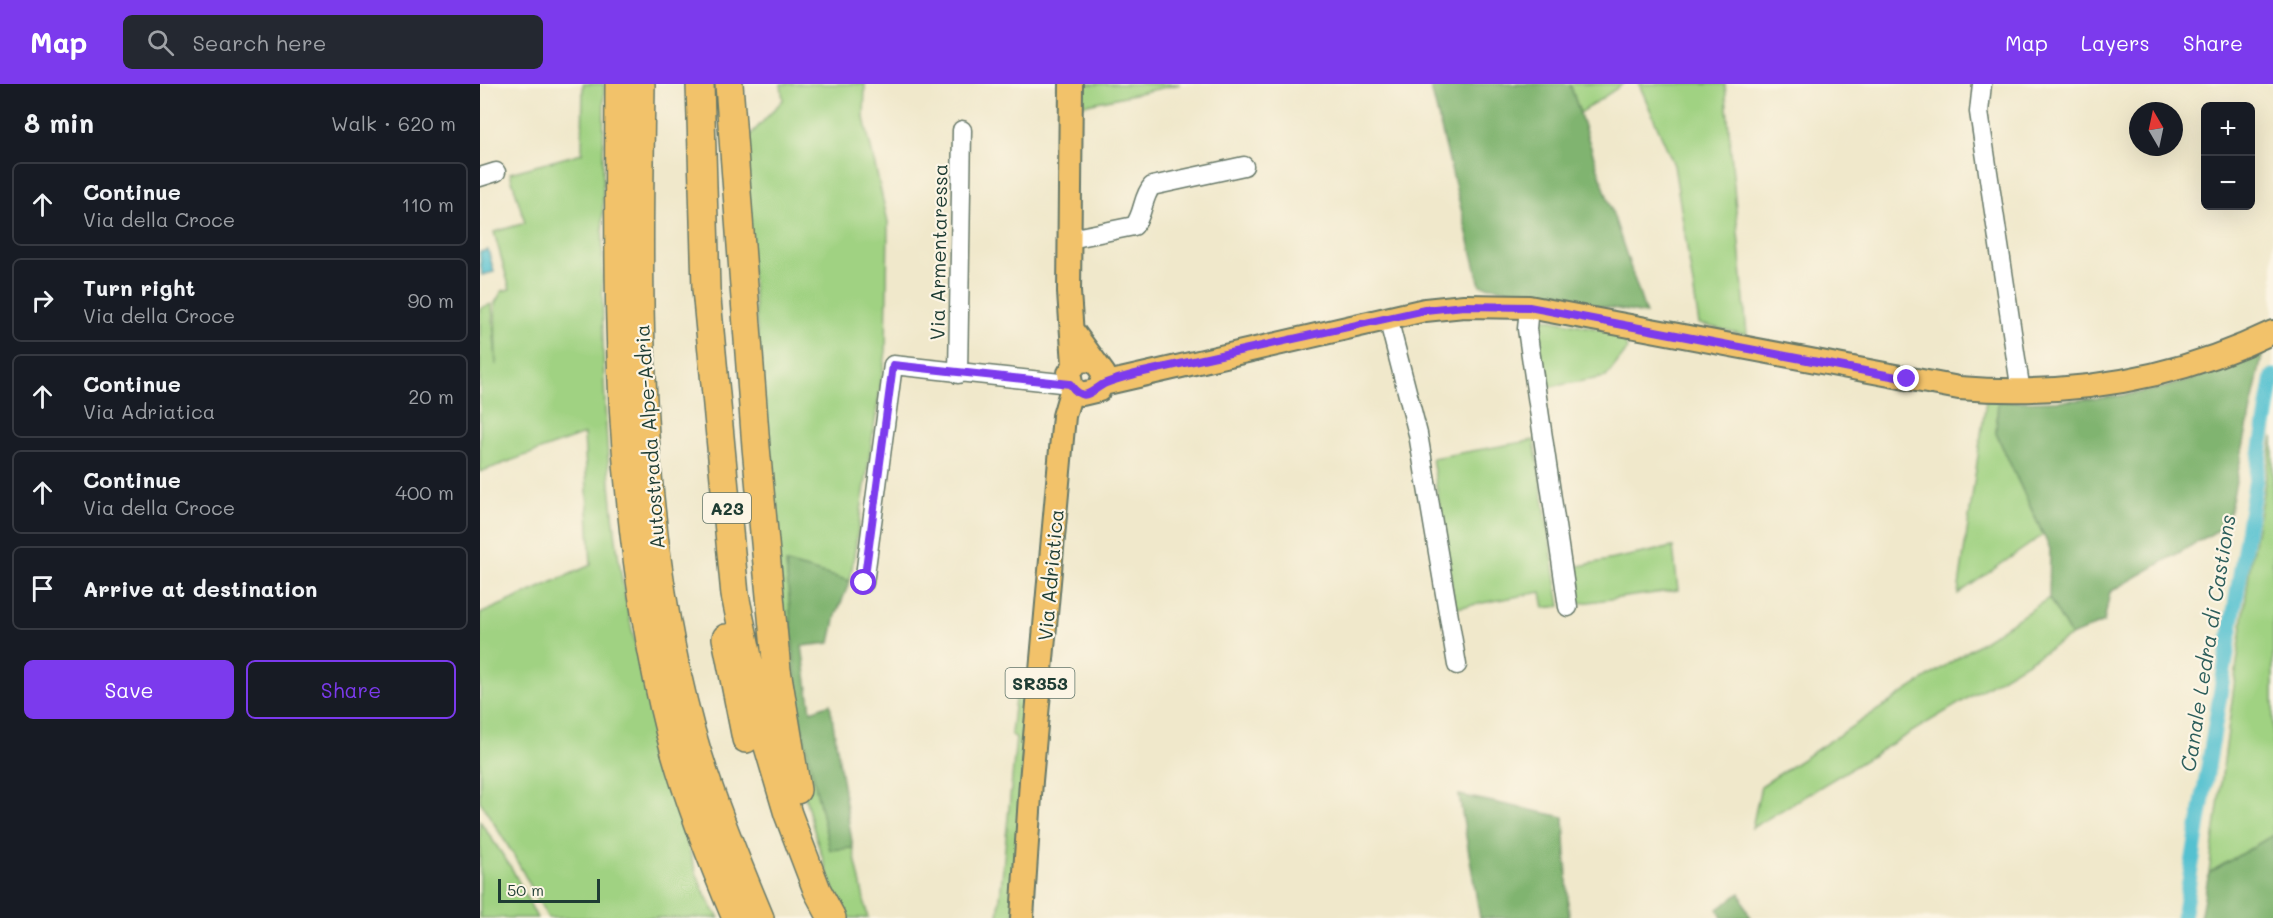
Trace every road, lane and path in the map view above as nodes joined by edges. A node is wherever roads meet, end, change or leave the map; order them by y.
1 (619, 84) edge
2 (641, 84) edge
3 (684, 84) edge
4 (700, 84) edge
5 (729, 84) edge
6 (1071, 84) edge
7 (1982, 84) edge
8 (962, 130) dead end
9 (1244, 166) dead end
10 (1070, 239) junction
11 (1529, 307) junction
12 (1388, 318) junction
13 (2273, 332) edge
14 (958, 374) junction
15 (1087, 376) junction
16 (2021, 392) junction
17 (864, 583) dead end
18 (1568, 608) dead end
19 (1457, 665) dead end
20 (736, 918) edge
21 (760, 918) edge
22 (811, 918) edge
23 (834, 918) edge
24 (1022, 918) edge

1 - 20 highway, Autostrada Alpe-Adria
2 - 21 highway, Autostrada Alpe-Adria
3 - 22 highway, A23
4 - 23 highway, A23
5 - 23 highway, A23
6 - 10 main road, Via Adriatica / SR353
7 - 16 street
8 - 14 street, Via Armentaressa
9 - 10 street
10 - 15 main road, Via Adriatica / SR353
11 - 12 main road
11 - 16 main road
11 - 18 street
12 - 15 main road
12 - 19 street
13 - 16 main road
14 - 15 street
14 - 17 street
15 - 24 main road, Via Adriatica / SR353

